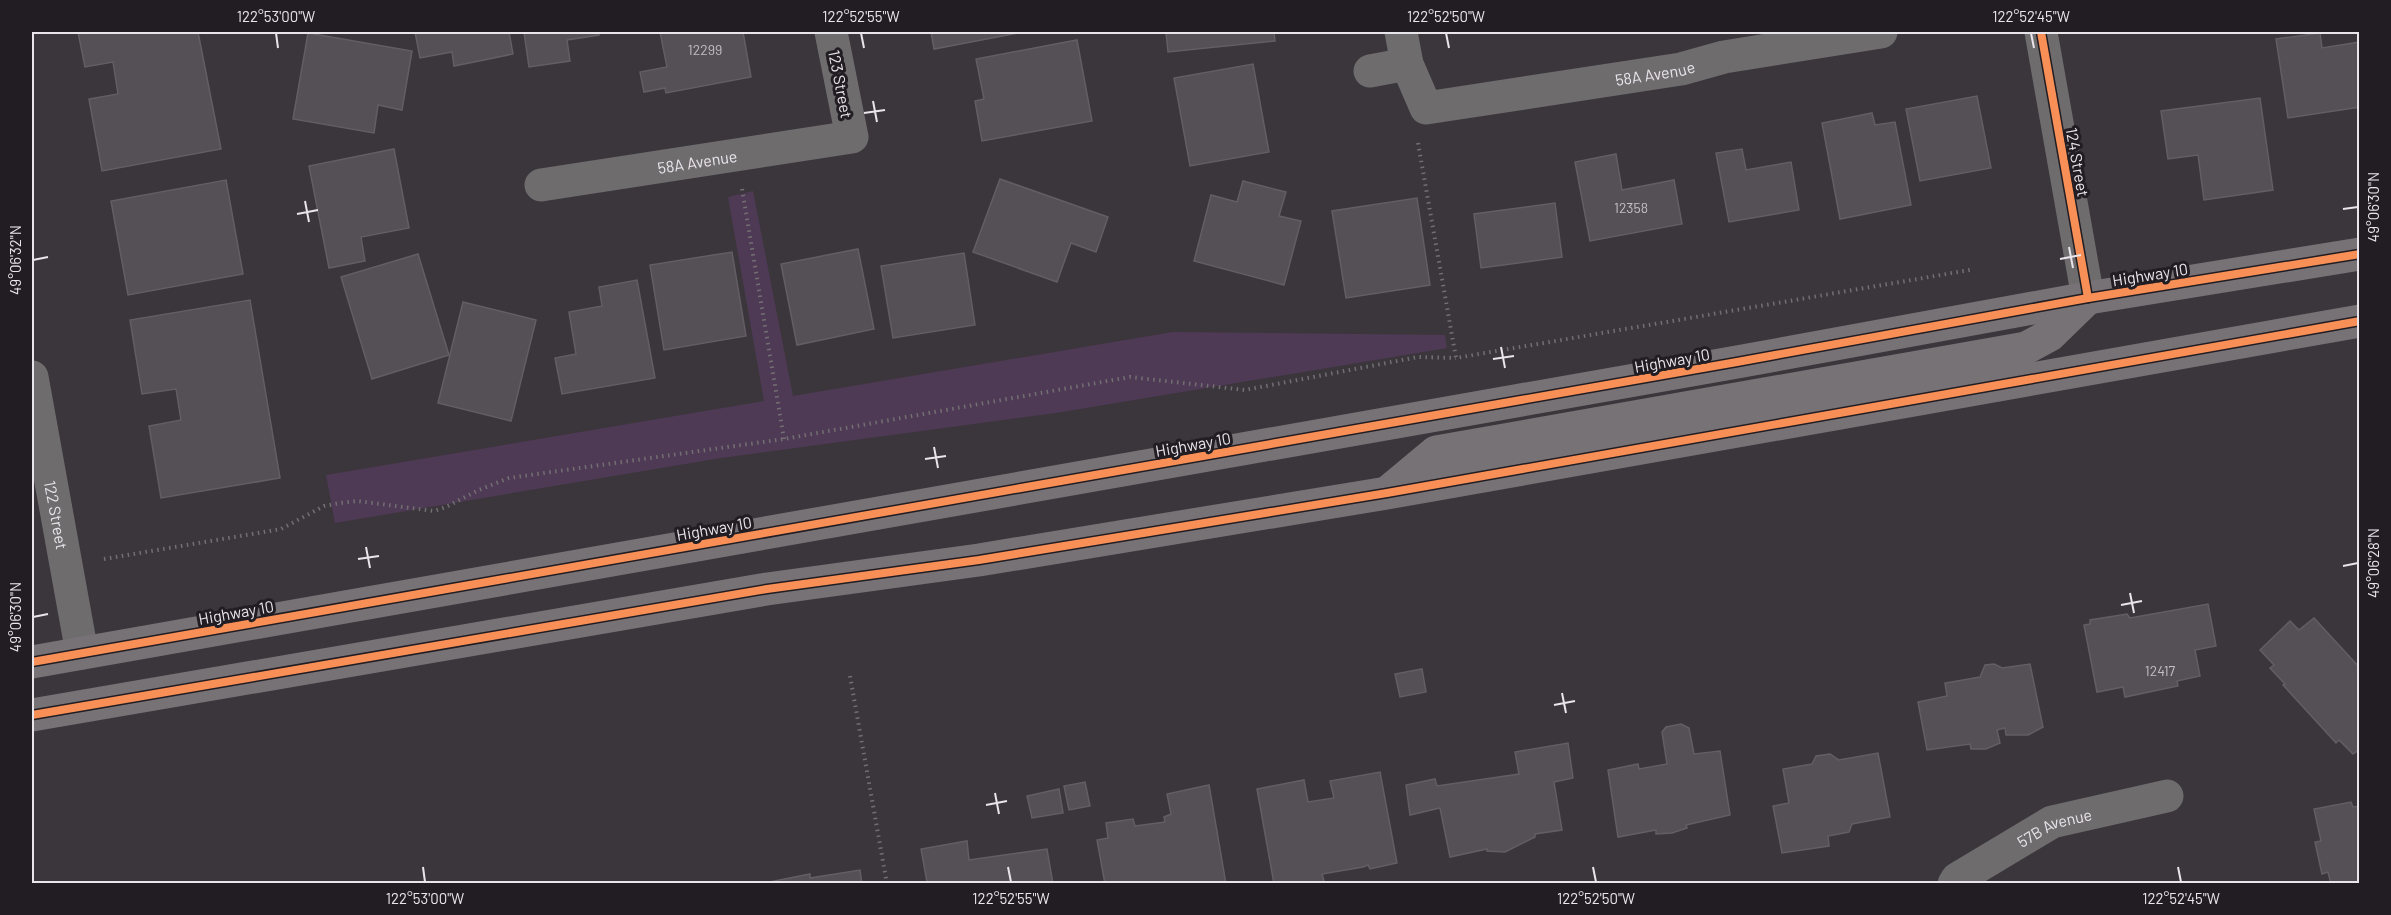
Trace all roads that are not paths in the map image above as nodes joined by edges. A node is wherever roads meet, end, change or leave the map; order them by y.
1 (831, 32) edge
2 (1401, 32) edge
3 (1881, 32) edge
4 (2040, 32) edge
5 (1722, 44) edge
6 (1407, 64) junction
7 (1370, 71) dead end
8 (852, 137) joint
9 (541, 185) dead end
10 (2360, 254) edge
11 (2088, 298) junction
12 (2360, 321) edge
13 (32, 376) edge
14 (1387, 493) junction
15 (82, 653) junction
16 (32, 662) edge
17 (32, 715) edge
18 (2167, 796) dead end
19 (1953, 884) edge

1 - 8 street, 123 Street
2 - 6 street
3 - 5 street, 58A Avenue
4 - 11 street, 124 Street
5 - 6 street, 58A Avenue
6 - 7 street
8 - 9 street, 58A Avenue
10 - 11 highway, Highway 10
11 - 14 highway
11 - 15 highway, Highway 10
12 - 14 highway
13 - 15 street, 122 Street
14 - 17 highway
15 - 16 highway, Highway 10
18 - 19 street, 57B Avenue

